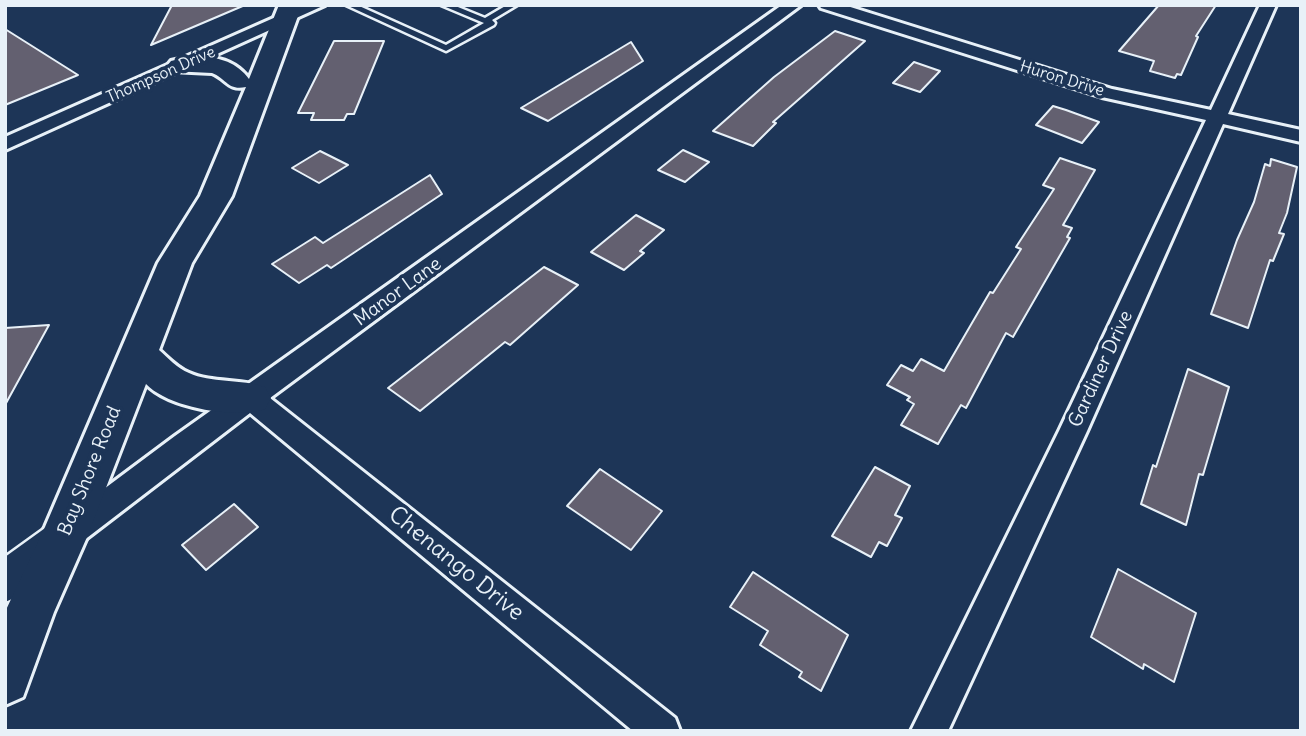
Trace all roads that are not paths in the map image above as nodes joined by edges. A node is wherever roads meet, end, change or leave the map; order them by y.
1 (317, 5) edge
2 (513, 5) edge
3 (793, 5) edge
4 (827, 5) edge
5 (1268, 5) edge
6 (450, 6) edge
7 (355, 7) edge
8 (276, 15) edge
9 (485, 21) junction
10 (180, 66) junction
11 (237, 81) junction
12 (1216, 118) junction
13 (1301, 136) edge
14 (5, 144) edge
15 (175, 263) junction
16 (138, 353) junction
17 (251, 398) junction
18 (64, 537) junction
19 (5, 582) edge
20 (5, 680) edge
21 (662, 731) edge
22 (929, 731) edge

1 - 8 street, Thompson Drive
2 - 9 lane
3 - 17 street, Manor Lane
4 - 12 street, Huron Drive
5 - 12 street, Gardiner Drive
6 - 9 lane
7 - 9 lane
8 - 10 street, Thompson Drive
8 - 11 main road, Bay Shore Road
8 - 15 main road, Bay Shore Road
10 - 11 main road
10 - 14 street, Thompson Drive
11 - 15 main road, Bay Shore Road
12 - 13 street, Huron Drive
12 - 22 street, Gardiner Drive
15 - 16 main road, Bay Shore Road
16 - 17 main road
16 - 18 main road, Bay Shore Road
17 - 18 street, Manor Lane
17 - 21 street, Chenango Drive
18 - 19 street, Manor Lane
18 - 20 main road, Bay Shore Road

